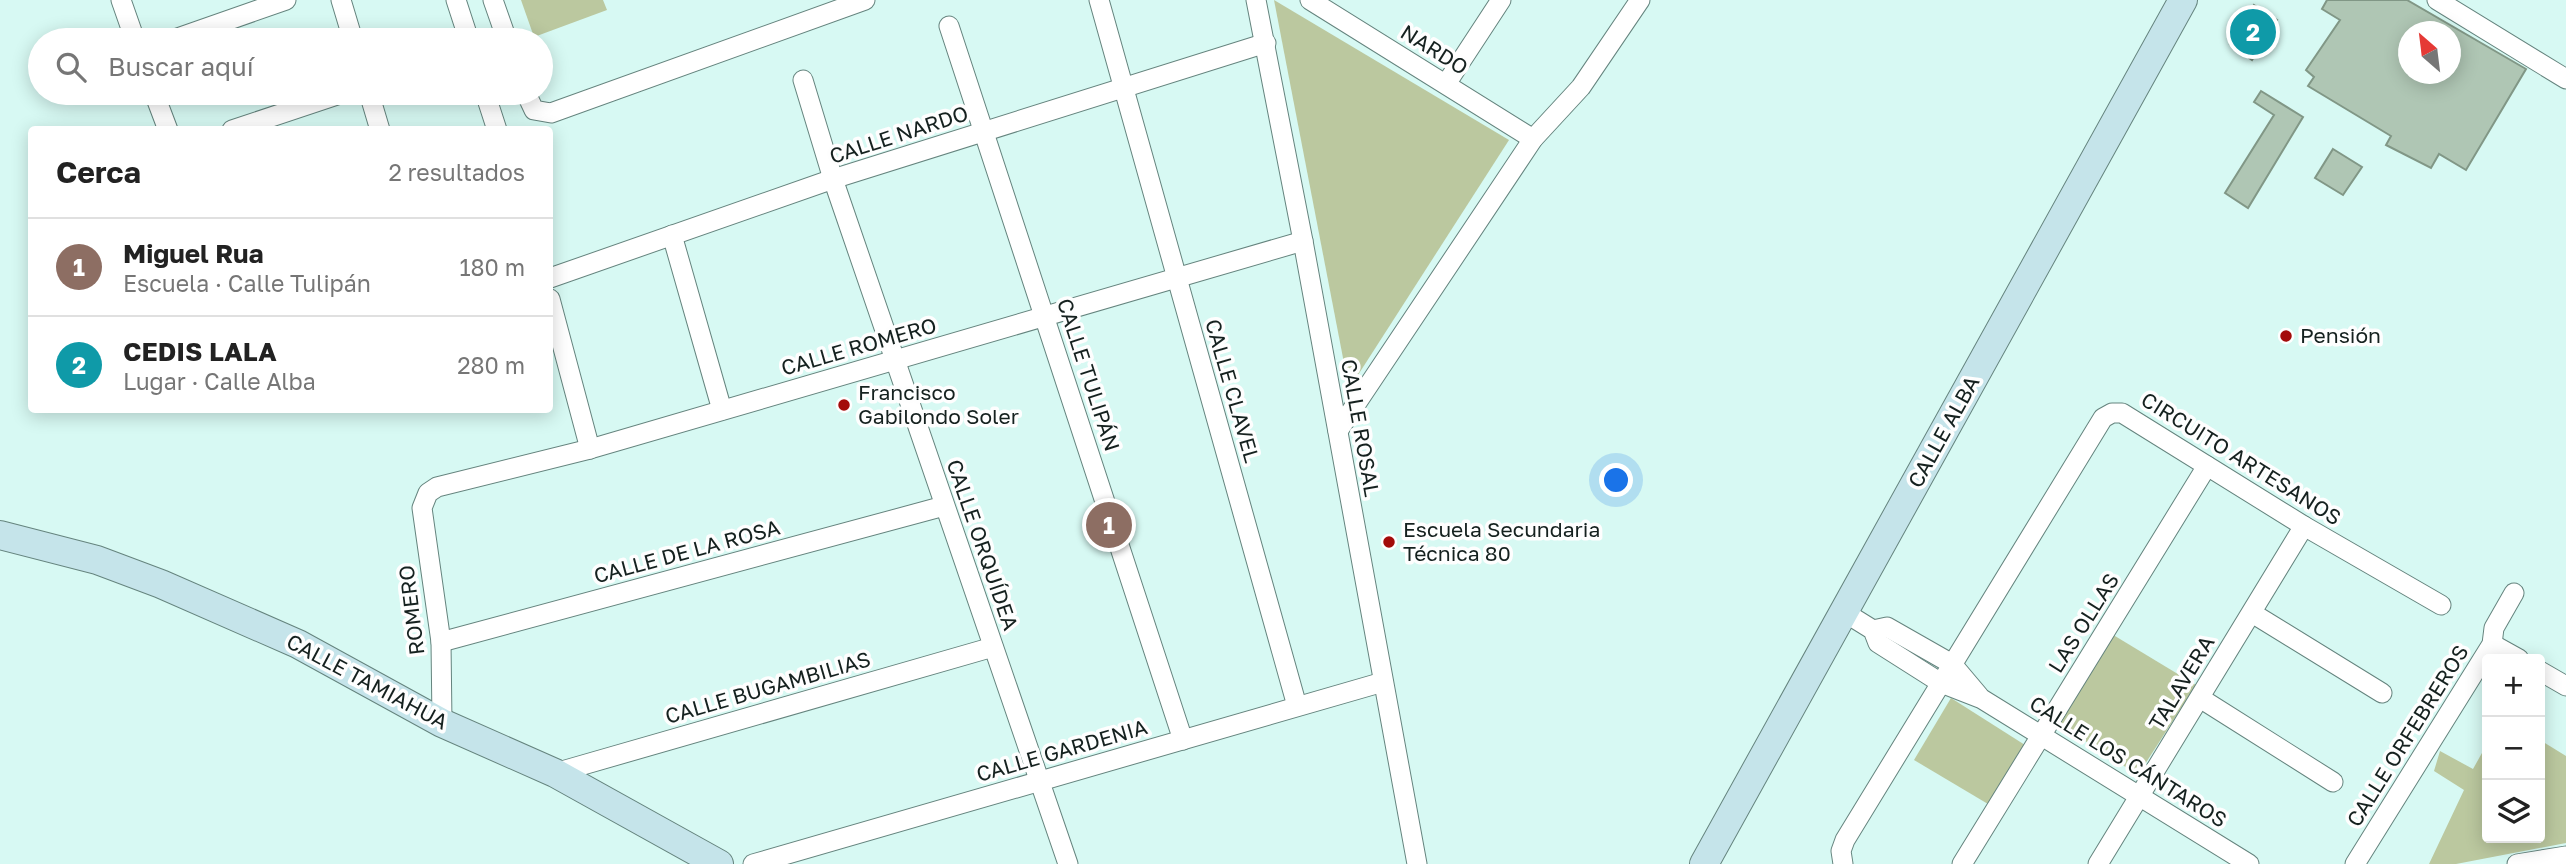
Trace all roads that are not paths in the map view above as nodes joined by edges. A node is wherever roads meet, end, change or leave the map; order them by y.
1 (121, 0) edge
2 (286, 0) edge
3 (341, 0) edge
4 (492, 0) edge
5 (865, 0) edge
6 (1099, 0) edge
7 (1256, 0) edge
8 (1310, 0) edge
9 (1501, 0) edge
10 (1640, 0) edge
11 (2183, 0) edge
12 (2437, 0) edge
13 (458, 5) edge
14 (949, 26) dead end
15 (131, 28) edge
16 (207, 28) edge
17 (349, 28) edge
18 (465, 28) edge
19 (502, 28) edge
20 (1266, 43) junction
21 (2566, 79) edge
22 (803, 80) dead end
23 (1446, 84) junction
24 (1123, 88) junction
25 (159, 105) edge
26 (308, 105) edge
27 (373, 105) edge
28 (489, 105) edge
29 (532, 105) edge
30 (166, 126) edge
31 (244, 126) edge
32 (379, 126) edge
33 (496, 126) edge
34 (985, 132) junction
35 (1533, 139) junction
36 (833, 179) junction
37 (672, 235) junction
38 (1303, 241) junction
39 (553, 277) edge
40 (1177, 278) junction
41 (553, 310) edge
42 (1045, 316) junction
43 (894, 360) junction
44 (722, 410) junction
45 (1338, 431) junction
46 (590, 449) junction
47 (2207, 466) junction
48 (428, 493) joint
49 (944, 506) junction
50 (2304, 526) junction
51 (0, 535) edge
52 (2514, 593) dead end
53 (2441, 605) dead end
54 (1843, 612) junction
55 (2252, 613) junction
56 (1872, 630) junction
57 (441, 642) junction
58 (2492, 644) junction
59 (993, 647) junction
60 (2510, 654) edge
61 (1952, 664) junction
62 (2545, 674) edge
63 (1383, 682) junction
64 (1941, 682) junction
65 (2566, 686) edge
66 (2382, 693) dead end
67 (2200, 698) junction
68 (1982, 699) junction
69 (1297, 706) junction
70 (442, 723) junction
71 (2041, 736) junction
72 (1183, 740) junction
73 (555, 773) junction
74 (1038, 782) junction
75 (2333, 782) dead end
76 (2139, 796) junction
77 (2566, 856) edge
78 (719, 864) edge
79 (753, 864) edge
80 (1068, 864) edge
81 (1417, 864) edge
82 (1704, 864) edge
83 (1843, 864) edge
84 (1962, 864) edge
85 (2098, 864) edge
86 (2249, 864) edge
87 (2355, 864) edge
88 (2517, 864) edge

1 - 15 street
2 - 16 street
3 - 17 street
4 - 13 street
4 - 19 street
5 - 29 street
6 - 24 street, CALLE CLAVEL
7 - 20 street, CALLE ROSAL
8 - 23 street, NARDO
9 - 23 street
10 - 35 street
11 - 54 street, CALLE ALBA
12 - 21 street
13 - 18 street
14 - 34 street, CALLE TULIPÁN
20 - 24 street, CALLE NARDO
20 - 38 street, CALLE ROSAL
22 - 36 street, CALLE ORQUÍDEA
23 - 35 street, NARDO
24 - 34 street, CALLE NARDO
24 - 40 street, CALLE CLAVEL
25 - 30 street
26 - 31 street
27 - 32 street
28 - 33 street
34 - 36 street, CALLE NARDO
34 - 42 street, CALLE TULIPÁN
35 - 45 street
36 - 37 street, CALLE NARDO
36 - 43 street, CALLE ORQUÍDEA
37 - 39 street, CALLE NARDO
37 - 44 street
38 - 40 street, CALLE ROMERO
38 - 45 street, CALLE ROSAL
40 - 42 street, CALLE ROMERO
40 - 69 street, CALLE CLAVEL
41 - 46 street
42 - 43 street, CALLE ROMERO
42 - 72 street, CALLE TULIPÁN
43 - 44 street, CALLE ROMERO
43 - 49 street, CALLE ORQUÍDEA
44 - 46 street, CALLE ROMERO
45 - 63 street, CALLE ROSAL
46 - 48 street, CALLE ROMERO
47 - 50 street, CIRCUITO ARTESANOS
47 - 61 street, CIRCUITO ARTESANOS
47 - 71 street, LAS OLLAS
48 - 57 street, ROMERO
49 - 57 street, CALLE DE LA ROSA
49 - 59 street, CALLE ORQUÍDEA
50 - 53 street, CIRCUITO ARTESANOS
50 - 55 street, TALAVERA
51 - 70 street, CALLE TAMIAHUA
52 - 58 street, CALLE ORFEBREROS
54 - 56 street, CALLE LOS CÁNTAROS
54 - 82 street, CALLE ALBA
55 - 66 street
55 - 67 street, TALAVERA
56 - 61 street, CALLE LOS CÁNTAROS
56 - 64 street, CALLE LOS CÁNTAROS
57 - 70 street, ROMERO
58 - 60 street
58 - 87 street, CALLE ORFEBREROS
59 - 73 street, CALLE BUGAMBILIAS
59 - 74 street, CALLE ORQUÍDEA
61 - 64 street, CIRCUITO ARTESANOS
61 - 68 street, CALLE LOS CÁNTAROS
62 - 65 street
63 - 69 street, CALLE GARDENIA
63 - 81 street, CALLE ROSAL
64 - 68 street, CALLE LOS CÁNTAROS
64 - 83 street, CIRCUITO ARTESANOS
67 - 75 street
67 - 76 street, TALAVERA
68 - 71 street, CALLE LOS CÁNTAROS
69 - 72 street, CALLE GARDENIA
70 - 73 street, CALLE TAMIAHUA
71 - 76 street, CALLE LOS CÁNTAROS
71 - 84 street, LAS OLLAS
72 - 74 street, CALLE GARDENIA
73 - 78 street, CALLE TAMIAHUA
74 - 79 street, CALLE GARDENIA
74 - 80 street, CALLE ORQUÍDEA
76 - 85 street, TALAVERA
76 - 86 street, CALLE LOS CÁNTAROS
77 - 88 street

